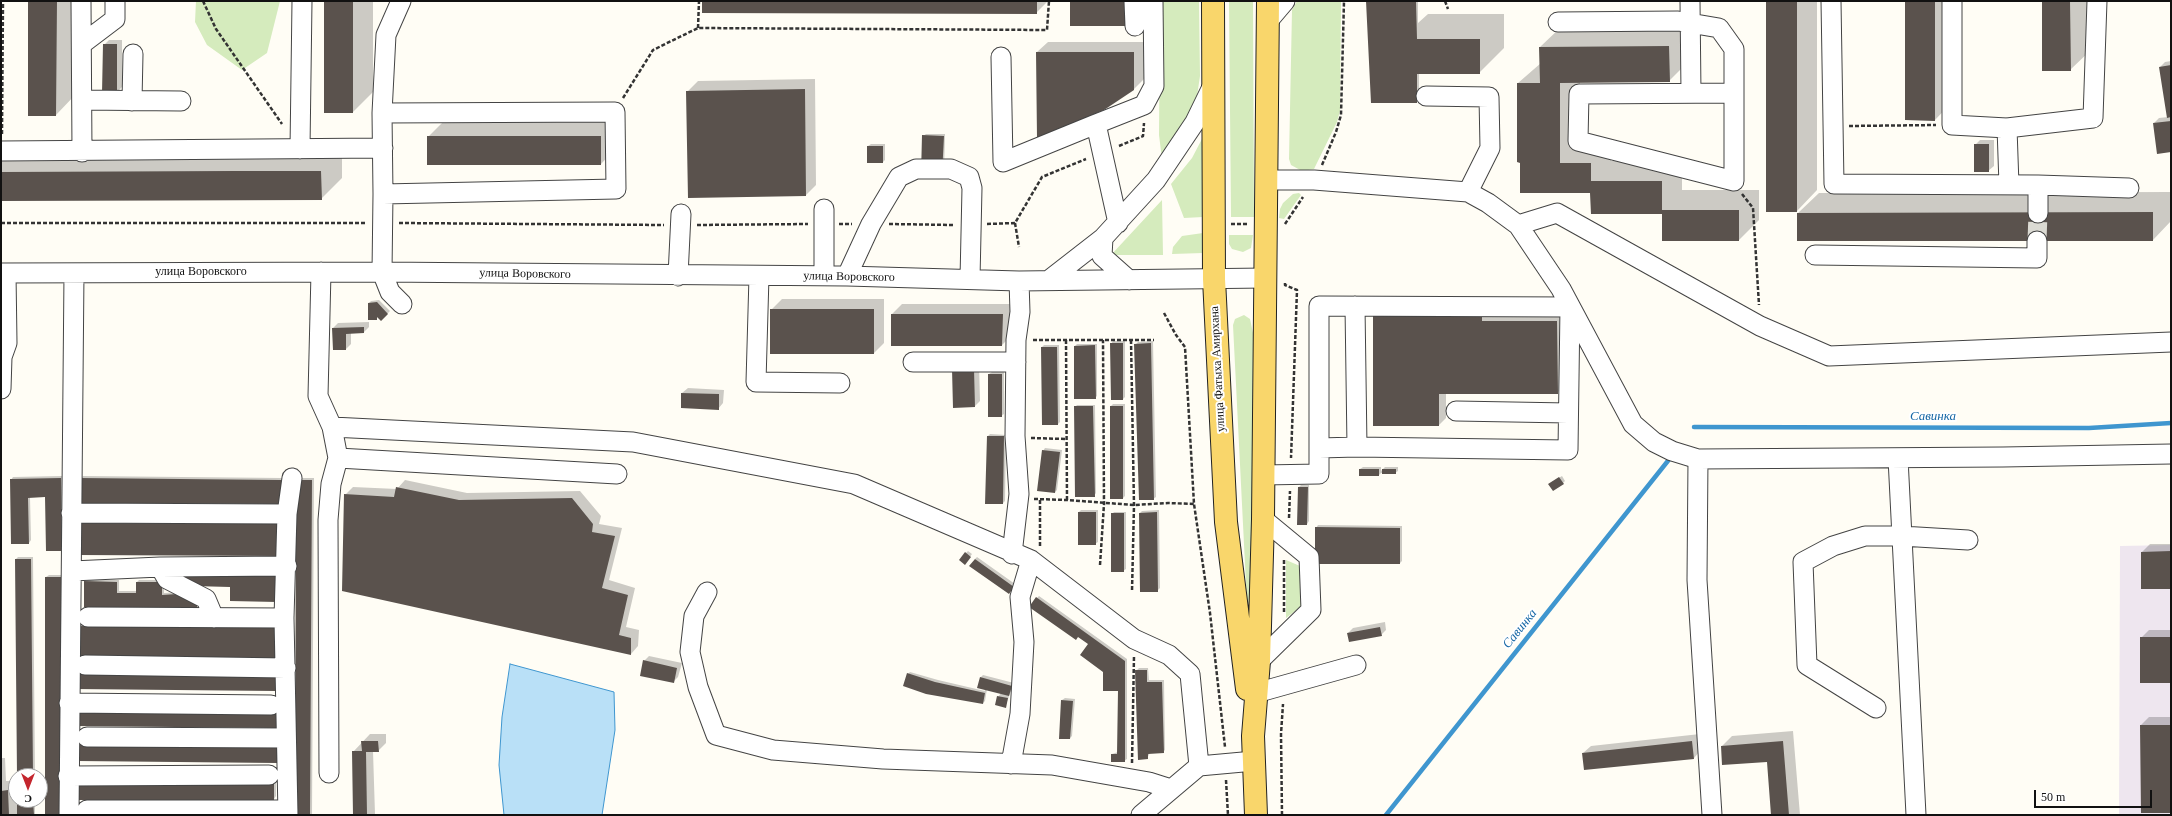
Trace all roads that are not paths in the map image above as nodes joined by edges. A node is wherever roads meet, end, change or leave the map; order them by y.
1 (81, 1) edge
2 (115, 1) edge
3 (302, 1) edge
4 (401, 1) edge
5 (1134, 1) edge
6 (1153, 1) edge
7 (1213, 1) edge
8 (1285, 1) edge
9 (1690, 1) edge
10 (1831, 1) edge
11 (1952, 1) edge
12 (2097, 1) edge
13 (1268, 11) edge
14 (1558, 22) dead end
15 (1690, 23) junction
16 (1134, 26) dead end
17 (82, 44) junction
18 (133, 54) dead end
19 (1001, 57) dead end
20 (1214, 84) junction
21 (1691, 93) junction
22 (1734, 93) junction
23 (1426, 96) dead end
24 (82, 100) junction
25 (132, 101) junction
26 (181, 101) dead end
27 (382, 113) junction
28 (1096, 124) junction
29 (2007, 128) junction
30 (383, 148) junction
31 (300, 149) junction
32 (2, 152) edge
33 (82, 152) junction
34 (1266, 180) junction
35 (2010, 185) junction
36 (2038, 185) junction
37 (2129, 188) dead end
38 (1468, 192) junction
39 (383, 194) junction
40 (2038, 213) tunnel mouth
41 (824, 216) road end
42 (680, 219) road end
43 (1118, 223) junction
44 (1518, 225) junction
45 (1103, 238) junction
46 (2038, 241) tunnel mouth
47 (1815, 255) dead end
48 (321, 272) junction
49 (382, 272) junction
50 (4, 273) edge
51 (74, 273) junction
52 (678, 276) junction
53 (759, 276) junction
54 (824, 276) junction
55 (847, 276) junction
56 (1276, 278) junction
57 (970, 279) junction
58 (1214, 279) junction
59 (1049, 280) junction
60 (1129, 280) junction
61 (1019, 281) junction
62 (402, 304) dead end
63 (1355, 306) junction
64 (1570, 307) junction
65 (2171, 342) edge
66 (2, 362) edge
67 (913, 362) dead end
68 (1016, 362) junction
69 (840, 383) dead end
70 (1, 389) edge
71 (1456, 411) dead end
72 (1568, 413) junction
73 (332, 427) junction
74 (1357, 447) junction
75 (1319, 448) junction
76 (2171, 454) edge
77 (338, 458) junction
78 (1898, 458) junction
79 (1698, 459) junction
80 (617, 474) dead end
81 (1263, 475) junction
82 (292, 478) dead end
83 (71, 513) junction
84 (287, 514) junction
85 (1262, 519) junction
86 (1902, 536) junction
87 (1968, 540) dead end
88 (1012, 554) junction
89 (1036, 563) junction
90 (287, 566) junction
91 (160, 567) junction
92 (72, 571) junction
93 (707, 592) dead end
94 (88, 617) dead end
95 (214, 618) junction
96 (284, 618) junction
97 (1259, 661) junction
98 (85, 665) dead end
99 (1356, 665) dead end
100 (286, 668) junction
101 (1256, 693) junction
102 (69, 703) junction
103 (271, 704) dead end
104 (1876, 708) dead end
105 (1253, 736) junction
106 (87, 737) dead end
107 (286, 738) junction
108 (1254, 761) junction
109 (1011, 764) junction
110 (1199, 766) junction
111 (329, 773) dead end
112 (269, 775) dead end
113 (68, 776) junction
114 (1171, 789) junction
115 (87, 810) dead end
116 (288, 812) edge
117 (69, 815) edge
118 (1141, 815) edge
119 (1256, 815) edge
120 (1712, 815) edge
121 (1916, 815) edge

1 - 17 street
2 - 17 street
3 - 31 street
4 - 27 street
5 - 16 street
6 - 28 street
7 - 20 main road, улица Фатыха Амирхана
8 - 13 street
9 - 15 street
10 - 35 street
11 - 29 street
12 - 29 street
13 - 34 main road, улица Фатыха Амирхана
14 - 15 street
15 - 21 street
15 - 22 street
17 - 24 street
18 - 25 street
19 - 28 street
20 - 43 street
20 - 58 main road, улица Фатыха Амирхана
21 - 22 street
21 - 22 street
23 - 38 street
24 - 25 street
24 - 33 street
25 - 26 street
27 - 30 street
27 - 39 street
28 - 43 street
29 - 35 street
30 - 31 street
30 - 39 street
31 - 33 street
32 - 33 street
34 - 38 street
34 - 56 main road, улица Фатыха Амирхана
35 - 36 street
36 - 37 street
36 - 40 street
38 - 44 street
39 - 49 street
41 - 54 street
42 - 52 street
43 - 45 street
44 - 64 street
44 - 65 street
45 - 59 street
45 - 60 street
46 - 47 street
48 - 49 street, улица Воровского
48 - 51 street, улица Воровского
48 - 73 street
49 - 52 street, улица Воровского
49 - 62 street
50 - 51 street, улица Воровского
50 - 66 street
51 - 83 street
52 - 53 street, улица Воровского
53 - 54 street, улица Воровского
53 - 69 street
54 - 55 street, улица Воровского
55 - 57 street, улица Воровского
55 - 57 street
56 - 58 street, улица Воровского
56 - 81 main road, улица Фатыха Амирхана
57 - 61 street, улица Воровского
58 - 60 street, улица Воровского
58 - 105 main road, улица Фатыха Амирхана
59 - 60 street, улица Воровского
59 - 61 street, улица Воровского
61 - 68 street
63 - 64 street
63 - 74 street
63 - 75 street
64 - 72 street
64 - 79 street
66 - 70 street
67 - 68 street
68 - 88 street
71 - 72 street
72 - 74 street
73 - 77 street
73 - 88 street
74 - 75 street
75 - 81 street
76 - 78 street
77 - 80 street
77 - 111 street
78 - 79 street
78 - 86 street
79 - 120 street
81 - 85 main road, улица Фатыха Амирхана
82 - 84 street
83 - 84 street
83 - 92 street
84 - 90 street
85 - 97 main road, улица Фатыха Амирхана
85 - 97 street
86 - 87 street
86 - 104 street
86 - 121 street
88 - 89 street
89 - 109 street
89 - 110 street
90 - 91 street
90 - 96 street
91 - 92 street
91 - 95 street
92 - 102 street
93 - 109 street
94 - 95 street
95 - 96 street
96 - 100 street
97 - 101 main road, улица Фатыха Амирхана
98 - 100 street
99 - 101 street
100 - 107 street
101 - 105 main road, улица Фатыха Амирхана
102 - 103 street
102 - 113 street
105 - 108 main road, улица Фатыха Амирхана
106 - 107 street
107 - 116 street
108 - 110 street
108 - 119 main road, улица Фатыха Амирхана
109 - 114 street
110 - 114 street
112 - 113 street
113 - 117 street
114 - 118 street
115 - 116 street

